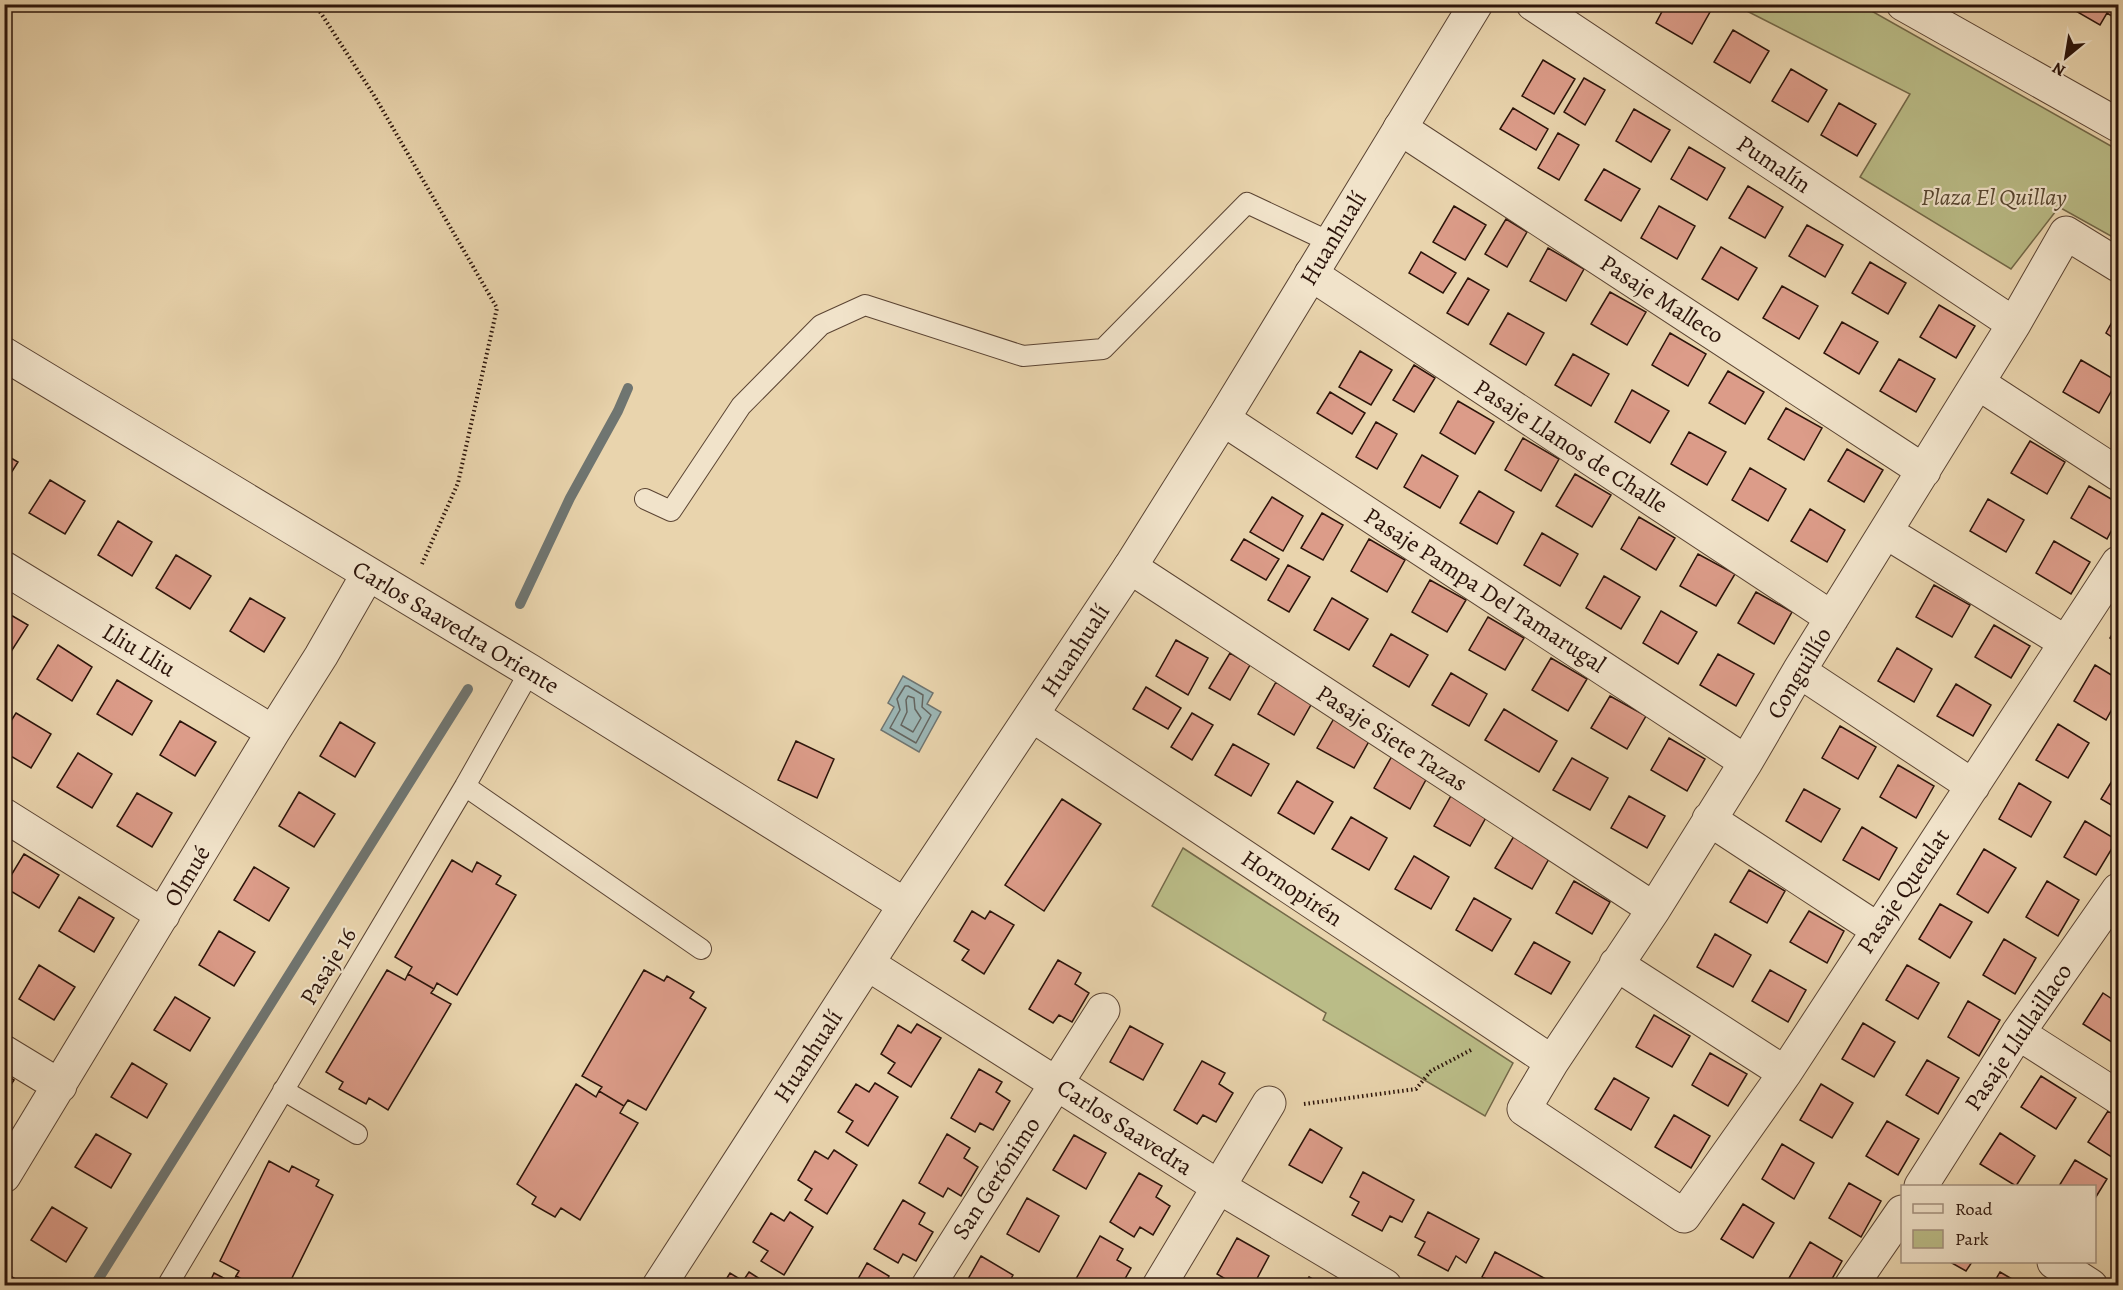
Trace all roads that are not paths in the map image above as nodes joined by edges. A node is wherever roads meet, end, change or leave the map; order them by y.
1 (1476, 4) edge
2 (1533, 4) edge
3 (1902, 4) edge
4 (2118, 125) edge
5 (1400, 128) junction
6 (1330, 242) junction
7 (2118, 265) edge
8 (1311, 273) junction
9 (2014, 324) junction
10 (4, 354) edge
11 (1978, 383) junction
12 (1223, 419) junction
13 (1924, 471) junction
14 (2118, 474) edge
15 (645, 499) dead end
16 (1886, 532) junction
17 (2118, 563) edge
18 (1130, 567) junction
19 (4, 568) edge
20 (368, 574) junction
21 (1832, 618) junction
22 (2066, 642) junction
23 (530, 671) junction
24 (1799, 671) junction
25 (1032, 715) junction
26 (273, 732) junction
27 (1746, 762) junction
28 (465, 786) junction
29 (1973, 786) junction
30 (4, 815) edge
31 (1709, 819) junction
32 (2118, 892) edge
33 (905, 905) junction
34 (1654, 909) junction
35 (163, 915) junction
36 (1877, 929) junction
37 (701, 949) dead end
38 (868, 964) junction
39 (1616, 964) junction
40 (1103, 1010) dead end
41 (2018, 1033) junction
42 (4, 1052) edge
43 (1552, 1062) junction
44 (1785, 1073) junction
45 (1057, 1083) junction
46 (60, 1086) junction
47 (283, 1090) junction
48 (2118, 1097) edge
49 (1269, 1103) road end
50 (357, 1134) dead end
51 (4, 1176) edge
52 (1928, 1184) edge
53 (1219, 1187) junction
54 (1901, 1213) edge
55 (1683, 1216) joint
56 (2056, 1263) edge
57 (166, 1286) edge
58 (659, 1286) edge
59 (928, 1286) edge
60 (1159, 1286) edge
61 (1385, 1286) edge
62 (1851, 1286) edge
63 (2091, 1286) edge

1 - 5 street, Huanhualí
2 - 9 street, Pumalín
3 - 4 street
5 - 6 street, Huanhualí
5 - 13 street, Pasaje Malleco
6 - 8 street, Huanhualí
6 - 15 lane
7 - 9 street, Conguillío
8 - 12 street, Huanhualí
8 - 21 street, Pasaje Llanos de Challe
9 - 11 street, Conguillío
10 - 20 street, Carlos Saavedra Oriente
11 - 13 street, Conguillío
11 - 14 street
12 - 18 street, Huanhualí
12 - 27 street, Pasaje Pampa Del Tamarugal
13 - 16 street, Conguillío
16 - 21 street, Conguillío
16 - 22 street
17 - 22 street, Pasaje Queulat
18 - 25 street, Huanhualí
18 - 34 street, Pasaje Siete Tazas
19 - 26 street, Lliu Lliu
20 - 23 street, Carlos Saavedra Oriente
20 - 26 street, Olmué
21 - 24 street, Conguillío
22 - 29 street, Pasaje Queulat
23 - 28 lane, Pasaje 16
23 - 33 street, Carlos Saavedra Oriente
24 - 27 street, Conguillío
24 - 29 street
25 - 33 street, Huanhualí
25 - 43 street, Hornopirén
26 - 35 street, Olmué
27 - 31 street, Conguillío
28 - 37 lane
28 - 47 lane, Pasaje 16
29 - 36 street, Pasaje Queulat
30 - 35 street
31 - 34 street, Conguillío
31 - 36 street
32 - 41 street, Pasaje Llullaillaco
33 - 38 street, Huanhualí
34 - 39 street, Conguillío
35 - 46 street, Olmué
36 - 44 street, Pasaje Queulat
38 - 45 street, Carlos Saavedra
38 - 58 street, Huanhualí
39 - 43 street, Conguillío
39 - 44 street
40 - 45 street, San Gerónimo
41 - 48 street
41 - 52 street, Pasaje Llullaillaco
42 - 46 street
43 - 55 street, Conguillío
44 - 55 street, Pasaje Queulat
45 - 53 street, Carlos Saavedra
45 - 59 street, San Gerónimo
46 - 51 street, Olmué
47 - 50 lane
47 - 57 lane, Pasaje 16
49 - 53 street
53 - 60 street
53 - 61 street, Carlos Saavedra
54 - 62 street
56 - 63 street

